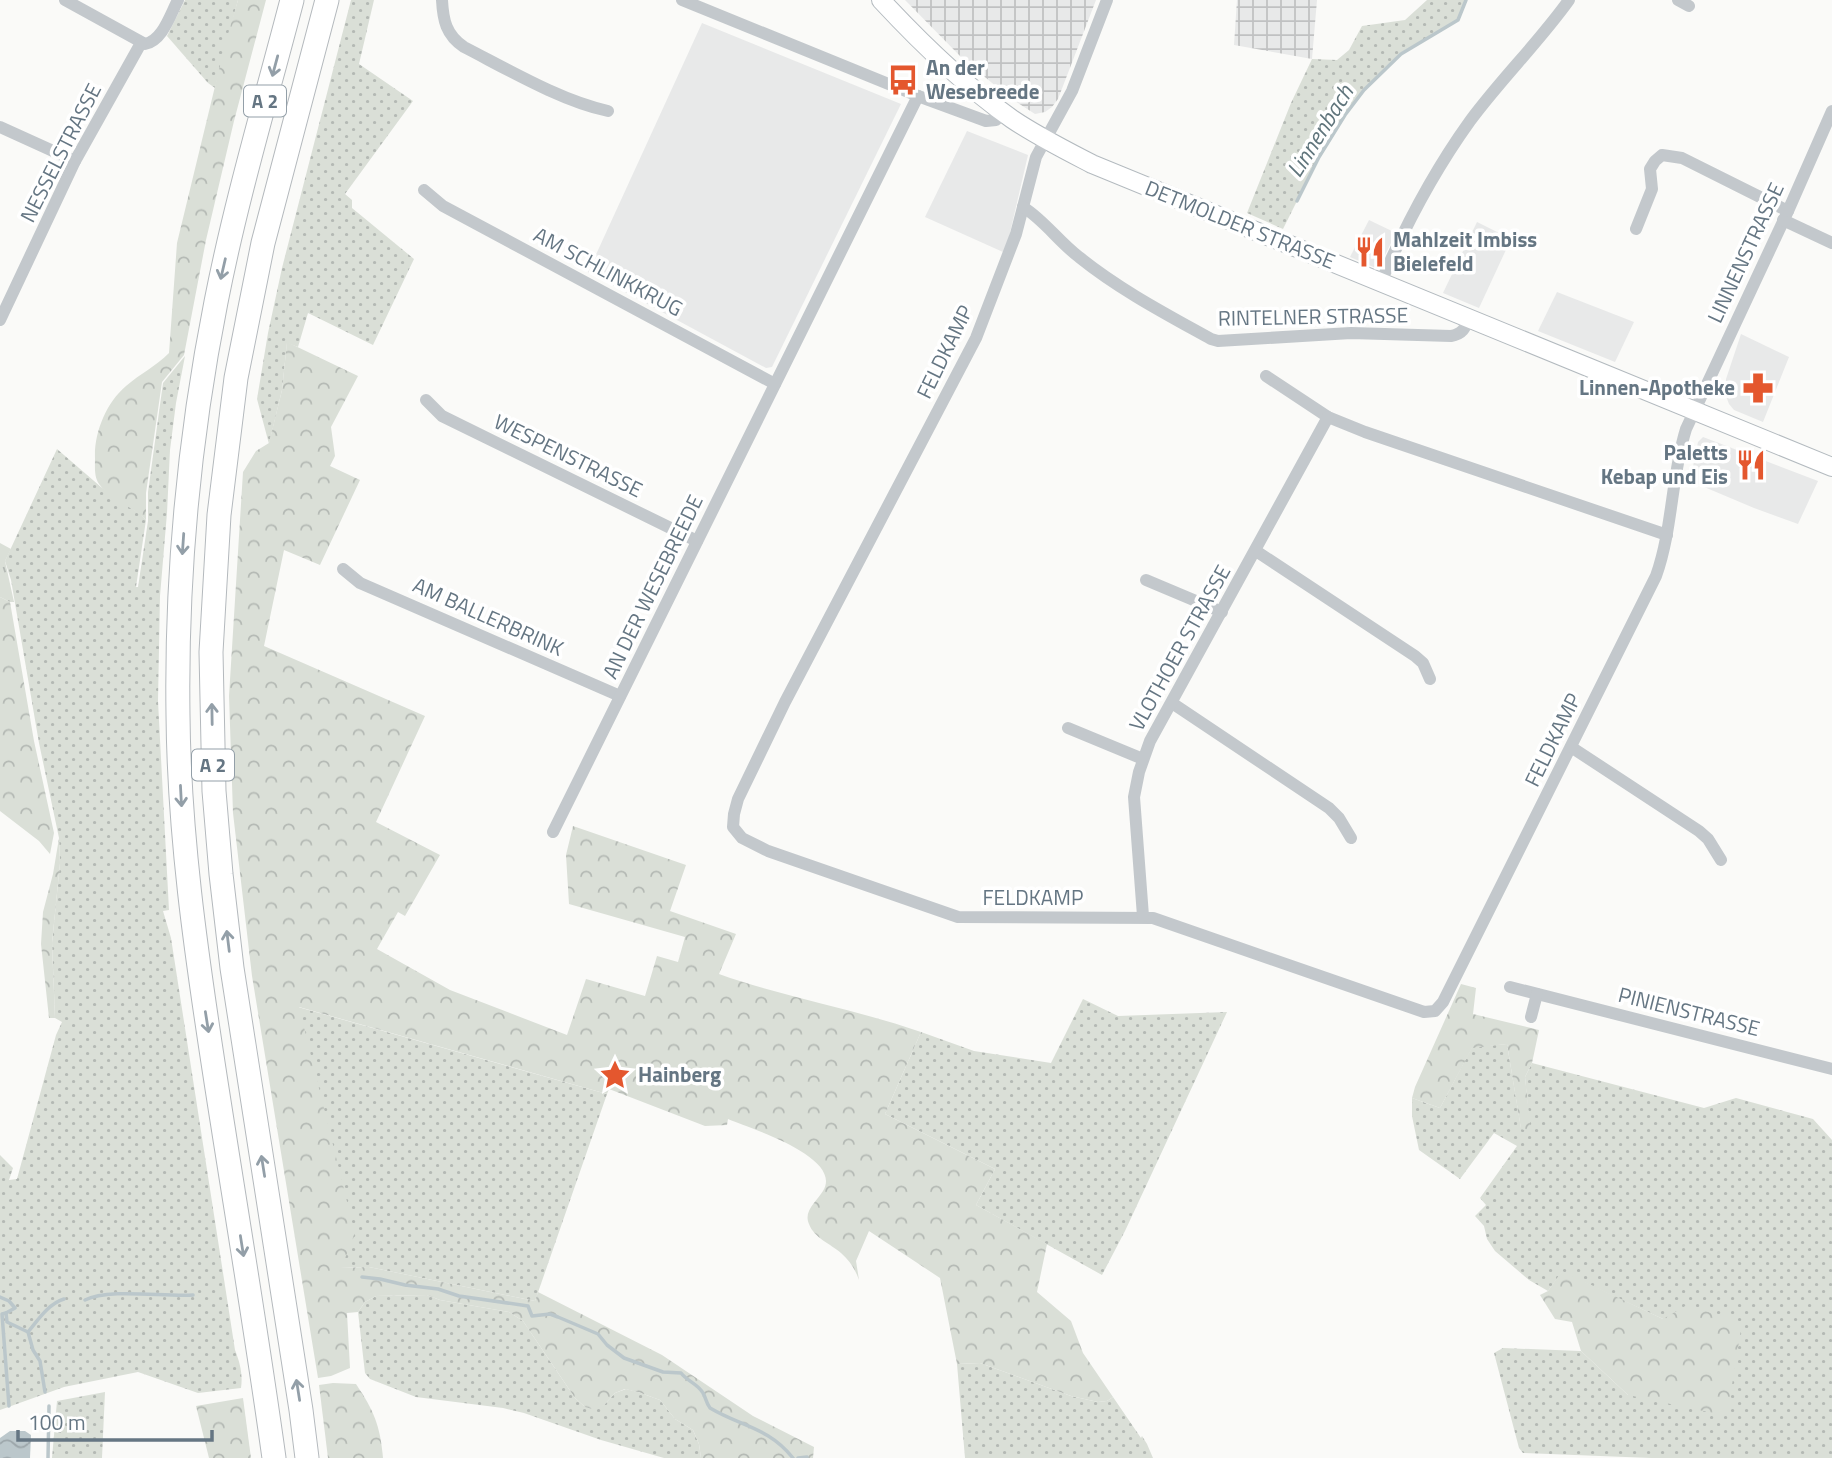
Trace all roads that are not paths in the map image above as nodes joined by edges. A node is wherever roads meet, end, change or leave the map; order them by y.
1 (65, 0) edge
2 (178, 0) edge
3 (292, 0) edge
4 (327, 0) edge
5 (442, 0) edge
6 (682, 0) edge
7 (881, 0) edge
8 (1107, 0) edge
9 (1569, 0) edge
10 (141, 43) junction
11 (918, 96) junction
12 (608, 111) dead end
13 (1003, 111) junction
14 (1832, 111) edge
15 (0, 127) edge
16 (1045, 139) junction
17 (75, 161) junction
18 (424, 190) dead end
19 (1023, 207) junction
20 (1785, 216) junction
21 (1636, 229) dead end
22 (1832, 243) edge
23 (1381, 282) junction
24 (1469, 318) junction
25 (0, 320) edge
26 (1266, 376) dead end
27 (775, 384) junction
28 (426, 400) dead end
29 (1694, 411) junction
30 (1328, 417) junction
31 (1832, 467) edge
32 (1667, 535) junction
33 (697, 541) junction
34 (1256, 551) junction
35 (343, 569) dead end
36 (1146, 580) dead end
37 (1222, 612) junction
38 (1430, 679) dead end
39 (620, 696) junction
40 (1172, 702) junction
41 (1069, 727) dead end
42 (1572, 747) junction
43 (1143, 759) junction
44 (553, 832) dead end
45 (1351, 838) dead end
46 (1721, 860) dead end
47 (1143, 916) junction
48 (1510, 986) dead end
49 (1537, 994) junction
50 (1531, 1017) dead end
51 (1832, 1069) edge
52 (274, 1458) edge
53 (307, 1458) edge

1 - 10 street
2 - 10 street, NESSELSTRASSE
3 -> 52 highway, A 2
53 -> 4 highway, A 2
5 - 12 street
6 - 11 street
7 - 13 street, DETMOLDER STRASSE
8 - 16 street, FELDKAMP
9 - 23 street
10 - 17 street, NESSELSTRASSE
11 - 13 street
11 - 27 street, AN DER WESEBREEDE
13 - 16 street, DETMOLDER STRASSE
14 - 20 street, LINNENSTRASSE
15 - 17 street
16 - 19 street, FELDKAMP
16 - 23 street, DETMOLDER STRASSE
17 - 25 street, NESSELSTRASSE
18 - 27 street, AM SCHLINKKRUG
19 - 24 street, RINTELNER STRASSE
19 - 47 street, FELDKAMP
20 - 21 street
20 - 22 street
20 - 29 street, LINNENSTRASSE
23 - 24 street, DETMOLDER STRASSE
24 - 29 street, DETMOLDER STRASSE
26 - 30 street
27 - 33 street, AN DER WESEBREEDE
28 - 33 street, WESPENSTRASSE
29 - 31 street, DETMOLDER STRASSE
29 - 32 street, FELDKAMP
30 - 32 street
30 - 34 street, VLOTHOER STRASSE
32 - 42 street, FELDKAMP
33 - 39 street, AN DER WESEBREEDE
34 - 37 street, VLOTHOER STRASSE
34 - 38 street
35 - 39 street, AM BALLERBRINK
36 - 37 street
37 - 40 street, VLOTHOER STRASSE
39 - 44 street, AN DER WESEBREEDE
40 - 43 street, VLOTHOER STRASSE
40 - 45 street
41 - 43 street
42 - 46 street
42 - 47 street, FELDKAMP
43 - 47 street, VLOTHOER STRASSE
48 - 49 street, PINIENSTRASSE
49 - 50 street
49 - 51 street, PINIENSTRASSE

